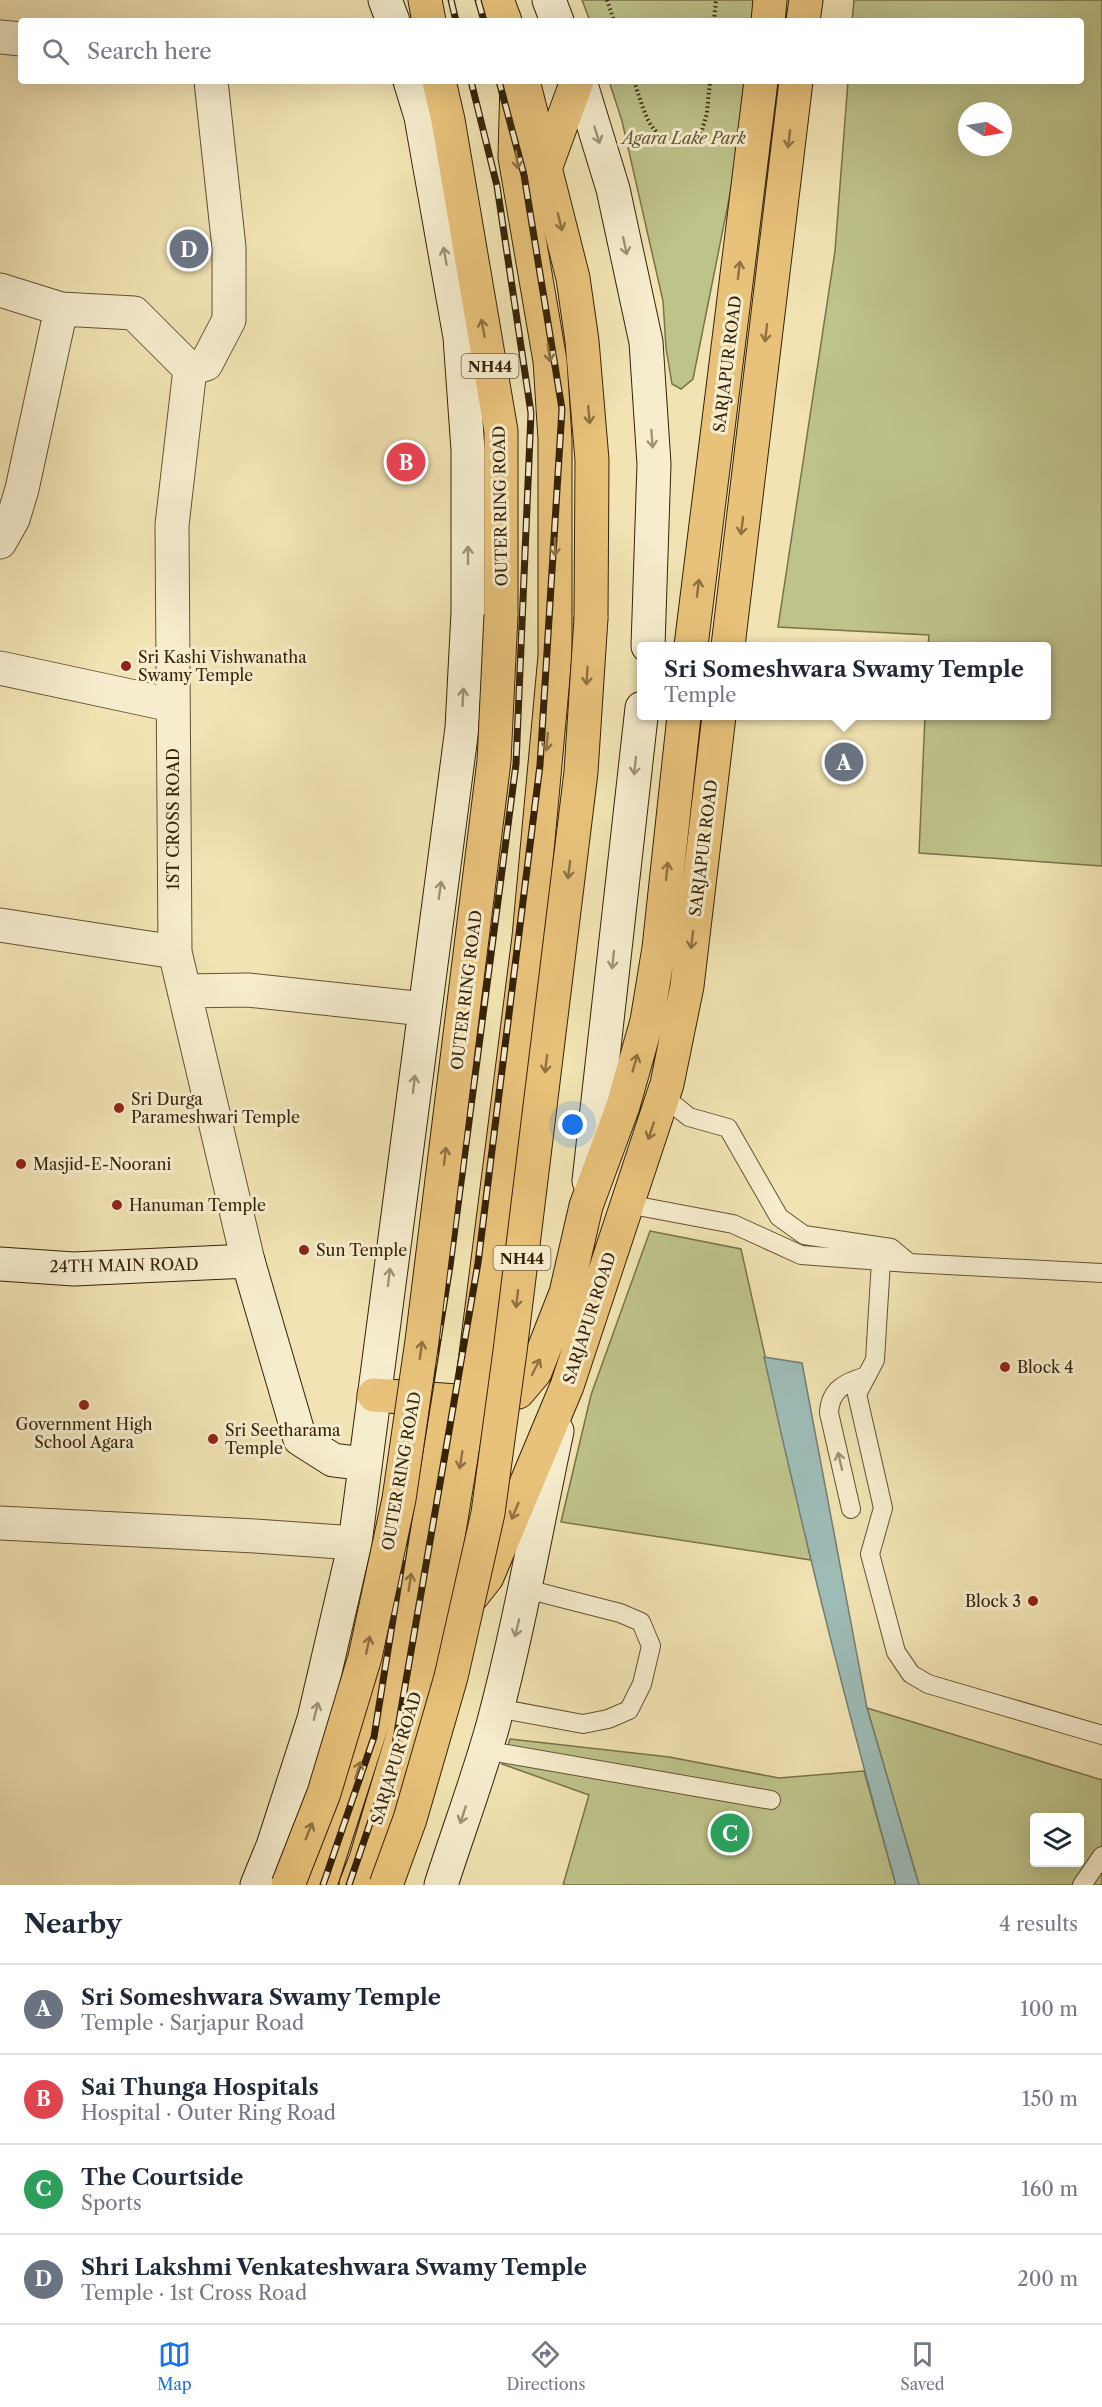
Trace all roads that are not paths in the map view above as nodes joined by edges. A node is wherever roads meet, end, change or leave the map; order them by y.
1 (385, 0) edge
2 (497, 0) edge
3 (549, 0) edge
4 (770, 0) edge
5 (806, 0) edge
6 (392, 18) edge
7 (504, 18) edge
8 (556, 18) edge
9 (768, 18) edge
10 (803, 18) edge
11 (0, 37) edge
12 (18, 39) edge
13 (211, 84) edge
14 (411, 84) edge
15 (440, 84) edge
16 (517, 84) edge
17 (524, 84) edge
18 (578, 84) edge
19 (580, 84) edge
20 (761, 84) edge
21 (796, 84) edge
22 (546, 166) junction
23 (0, 290) edge
24 (61, 309) junction
25 (190, 369) junction
26 (0, 542) edge
27 (648, 642) edge
28 (691, 642) edge
29 (728, 642) edge
30 (0, 668) edge
31 (172, 705) junction
32 (641, 720) edge
33 (684, 720) edge
34 (719, 720) edge
35 (0, 925) edge
36 (174, 952) junction
37 (184, 991) junction
38 (424, 1009) junction
39 (663, 1096) junction
40 (627, 1204) junction
41 (586, 1206) junction
42 (248, 1261) junction
43 (881, 1261) junction
44 (909, 1263) junction
45 (0, 1264) edge
46 (1102, 1274) edge
47 (867, 1376) junction
48 (567, 1386) junction
49 (374, 1395) junction
50 (456, 1401) junction
51 (365, 1464) junction
52 (851, 1509) dead end
53 (0, 1523) edge
54 (355, 1543) junction
55 (526, 1589) junction
56 (430, 1642) junction
57 (497, 1708) junction
58 (1102, 1735) edge
59 (484, 1750) junction
60 (771, 1800) dead end
61 (1102, 1856) edge
62 (257, 1885) edge
63 (288, 1885) edge
64 (320, 1885) edge
65 (356, 1885) edge
66 (386, 1885) edge
67 (441, 1885) edge
68 (1082, 1885) edge

1 - 6 street
2 - 7 main road
3 - 8 street
4 - 9 main road
5 - 10 main road
11 - 12 street
13 - 25 street
38 -> 14 street
63 -> 15 main road, OUTER RING ROAD / NH44, bridge
16 -> 50 main road
17 - 22 main road, NH44
18 - 22 main road
19 -> 27 street
28 -> 20 main road, SARJAPUR ROAD
21 -> 29 main road
22 -> 66 main road, NH44, bridge
23 - 24 street
24 - 25 street
24 - 26 street
25 - 31 street, 1ST CROSS ROAD
30 - 31 street
31 - 36 street, 1ST CROSS ROAD
32 -> 41 street
41 -> 33 main road, SARJAPUR ROAD
34 -> 39 main road, SARJAPUR ROAD
35 - 36 street
36 - 37 street, 1ST CROSS ROAD
37 - 38 street
37 - 42 street, 1ST CROSS ROAD
49 -> 38 street
39 -> 40 main road, SARJAPUR ROAD
39 - 44 lane
40 - 43 lane
40 - 48 main road, SARJAPUR ROAD
41 - 48 street
50 -> 41 main road, SARJAPUR ROAD
42 - 45 street, 24TH MAIN ROAD
42 - 51 street, 1ST CROSS ROAD
43 - 44 lane
43 - 47 lane
44 - 46 lane
52 -> 47 lane
47 - 58 lane
48 - 55 street
48 -> 56 main road, SARJAPUR ROAD
49 - 50 main road, SARJAPUR ROAD
49 - 51 street
50 -> 56 main road
64 -> 50 main road
51 - 54 street
53 - 54 street
62 -> 54 street
55 -> 57 street
55 - 57 lane
56 - 65 main road, SARJAPUR ROAD
57 - 59 street
59 - 60 lane
59 -> 67 street
61 - 68 lane

